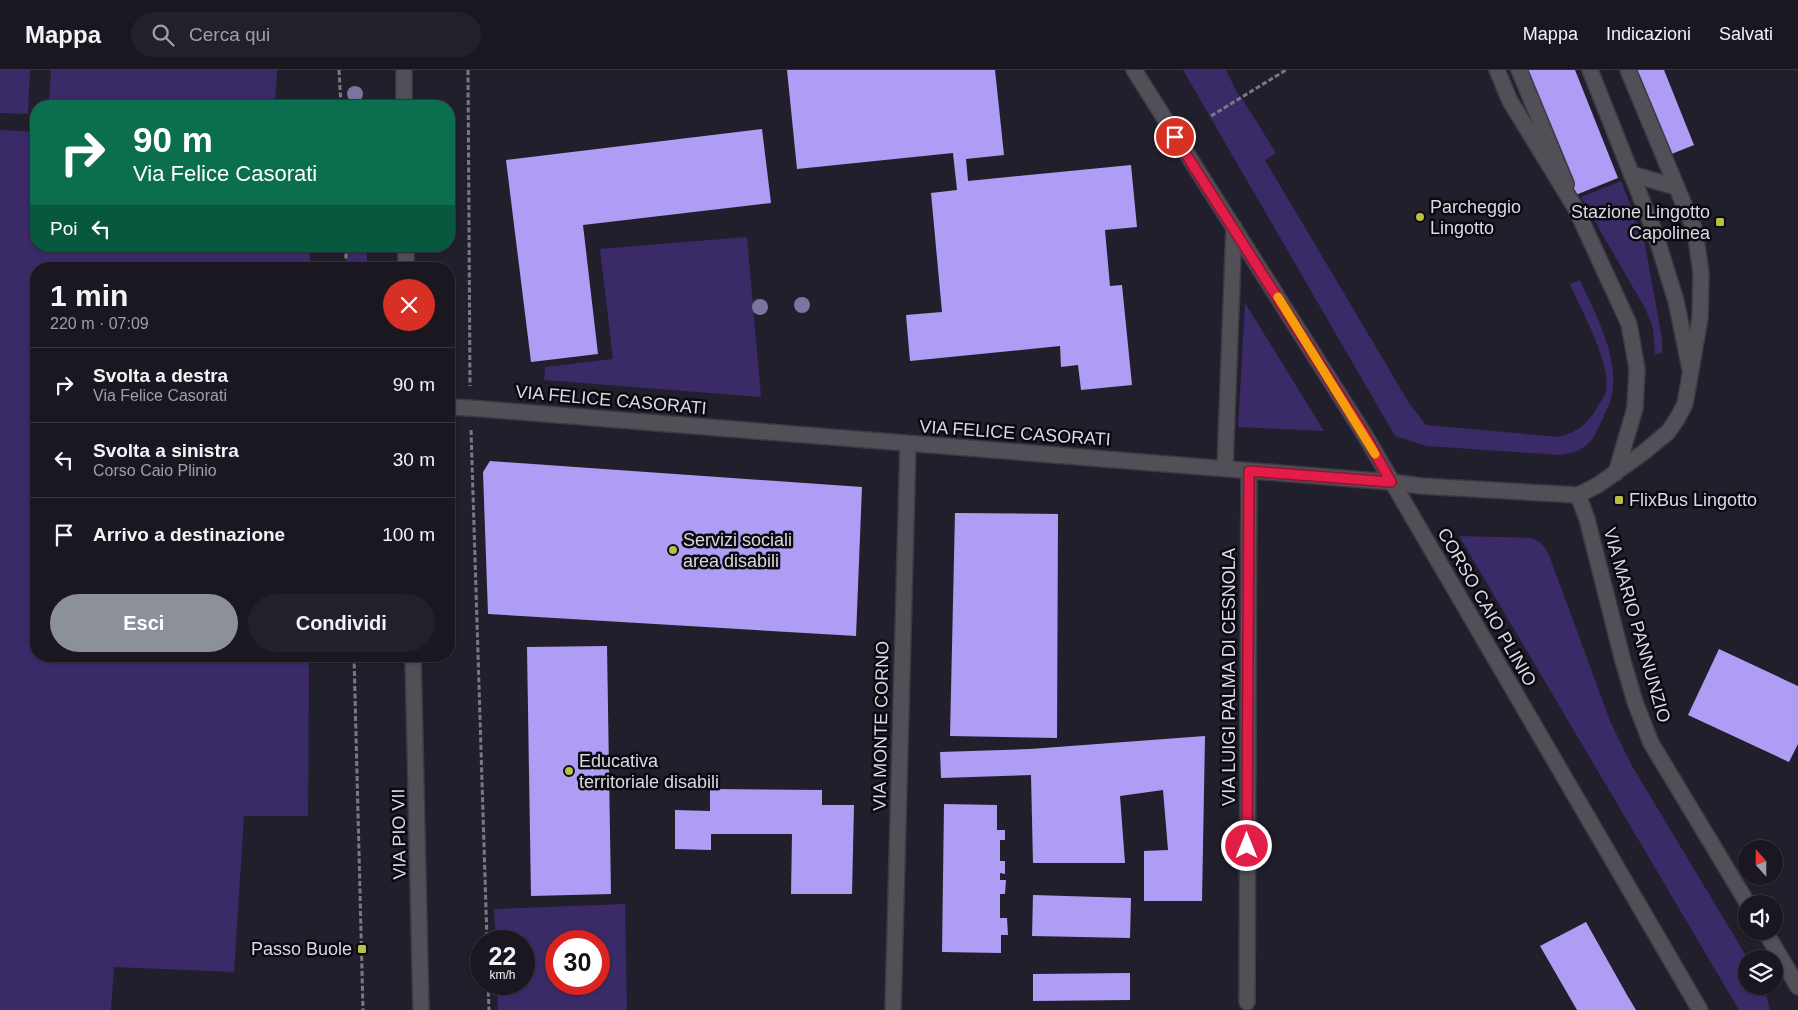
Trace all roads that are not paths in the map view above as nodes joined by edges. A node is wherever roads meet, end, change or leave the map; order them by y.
1 (404, 70) edge
2 (1134, 70) edge
3 (1498, 70) edge
4 (1519, 70) edge
5 (1590, 70) edge
6 (1628, 70) edge
7 (404, 100) edge
8 (1631, 174) junction
9 (1676, 187) junction
10 (1576, 209) junction
11 (1234, 228) junction
12 (1691, 373) junction
13 (455, 407) edge
14 (908, 444) junction
15 (1225, 468) junction
16 (1249, 471) junction
17 (1616, 472) junction
18 (1391, 482) junction
19 (1578, 495) junction
20 (414, 662) edge
21 (1743, 895) edge
22 (1770, 940) edge
23 (1798, 987) edge
24 (1247, 1002) dead end
25 (421, 1010) edge
26 (893, 1010) edge
27 (1700, 1010) edge

1 - 7 street
2 - 11 street, CORSO CAIO PLINIO
3 - 10 street
4 - 10 street
5 - 8 street
6 - 9 street
8 - 9 street
8 - 12 street
9 - 12 street
10 - 17 street
11 - 15 street
11 - 18 street, CORSO CAIO PLINIO
12 - 17 street
13 - 14 street, VIA FELICE CASORATI
14 - 15 street, VIA FELICE CASORATI
14 - 26 street, VIA MONTE CORNO
15 - 16 street, VIA FELICE CASORATI
16 - 18 street, VIA FELICE CASORATI
16 - 24 street, VIA LUIGI PALMA DI CESNOLA
17 - 19 street
18 - 19 street, VIA FELICE CASORATI
18 - 27 street, CORSO CAIO PLINIO
19 - 21 street, VIA MARIO PANNUNZIO
20 - 25 street, VIA PIO VII
22 - 23 street

